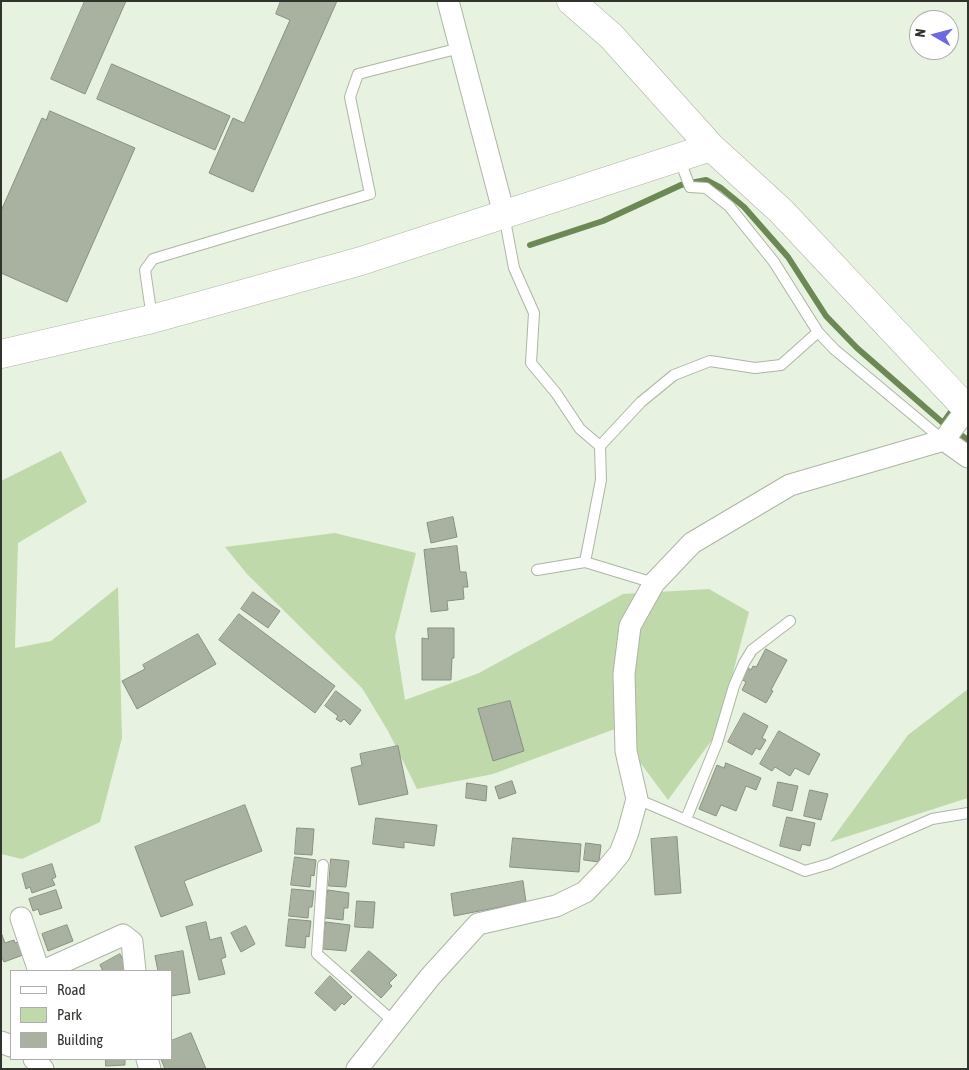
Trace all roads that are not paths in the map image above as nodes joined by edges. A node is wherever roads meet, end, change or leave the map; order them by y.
1 (448, 1) edge
2 (571, 1) edge
3 (460, 48) junction
4 (711, 147) junction
5 (679, 158) junction
6 (504, 214) junction
7 (152, 319) junction
8 (818, 332) junction
9 (1, 354) edge
10 (958, 420) edge
11 (600, 446) junction
12 (968, 456) edge
13 (585, 562) junction
14 (537, 570) dead end
15 (654, 583) junction
16 (790, 621) dead end
17 (637, 799) junction
18 (968, 814) edge
19 (686, 819) junction
20 (323, 865) dead end
21 (21, 918) dead end
22 (41, 970) edge
23 (43, 970) edge
24 (135, 970) edge
25 (394, 1022) junction
26 (356, 1069) edge

1 - 3 street
2 - 4 street
3 - 6 street
3 - 7 lane
4 - 5 street
4 - 10 street
5 - 6 street
5 - 8 lane
6 - 7 street
6 - 11 lane
7 - 9 street
8 - 10 lane
8 - 11 lane
10 - 12 street
10 - 15 street
11 - 13 lane
13 - 14 lane
13 - 15 lane
15 - 17 street
16 - 19 lane
17 - 19 lane
17 - 25 street
18 - 19 lane
20 - 25 lane
21 - 22 street
23 - 24 street
25 - 26 street

